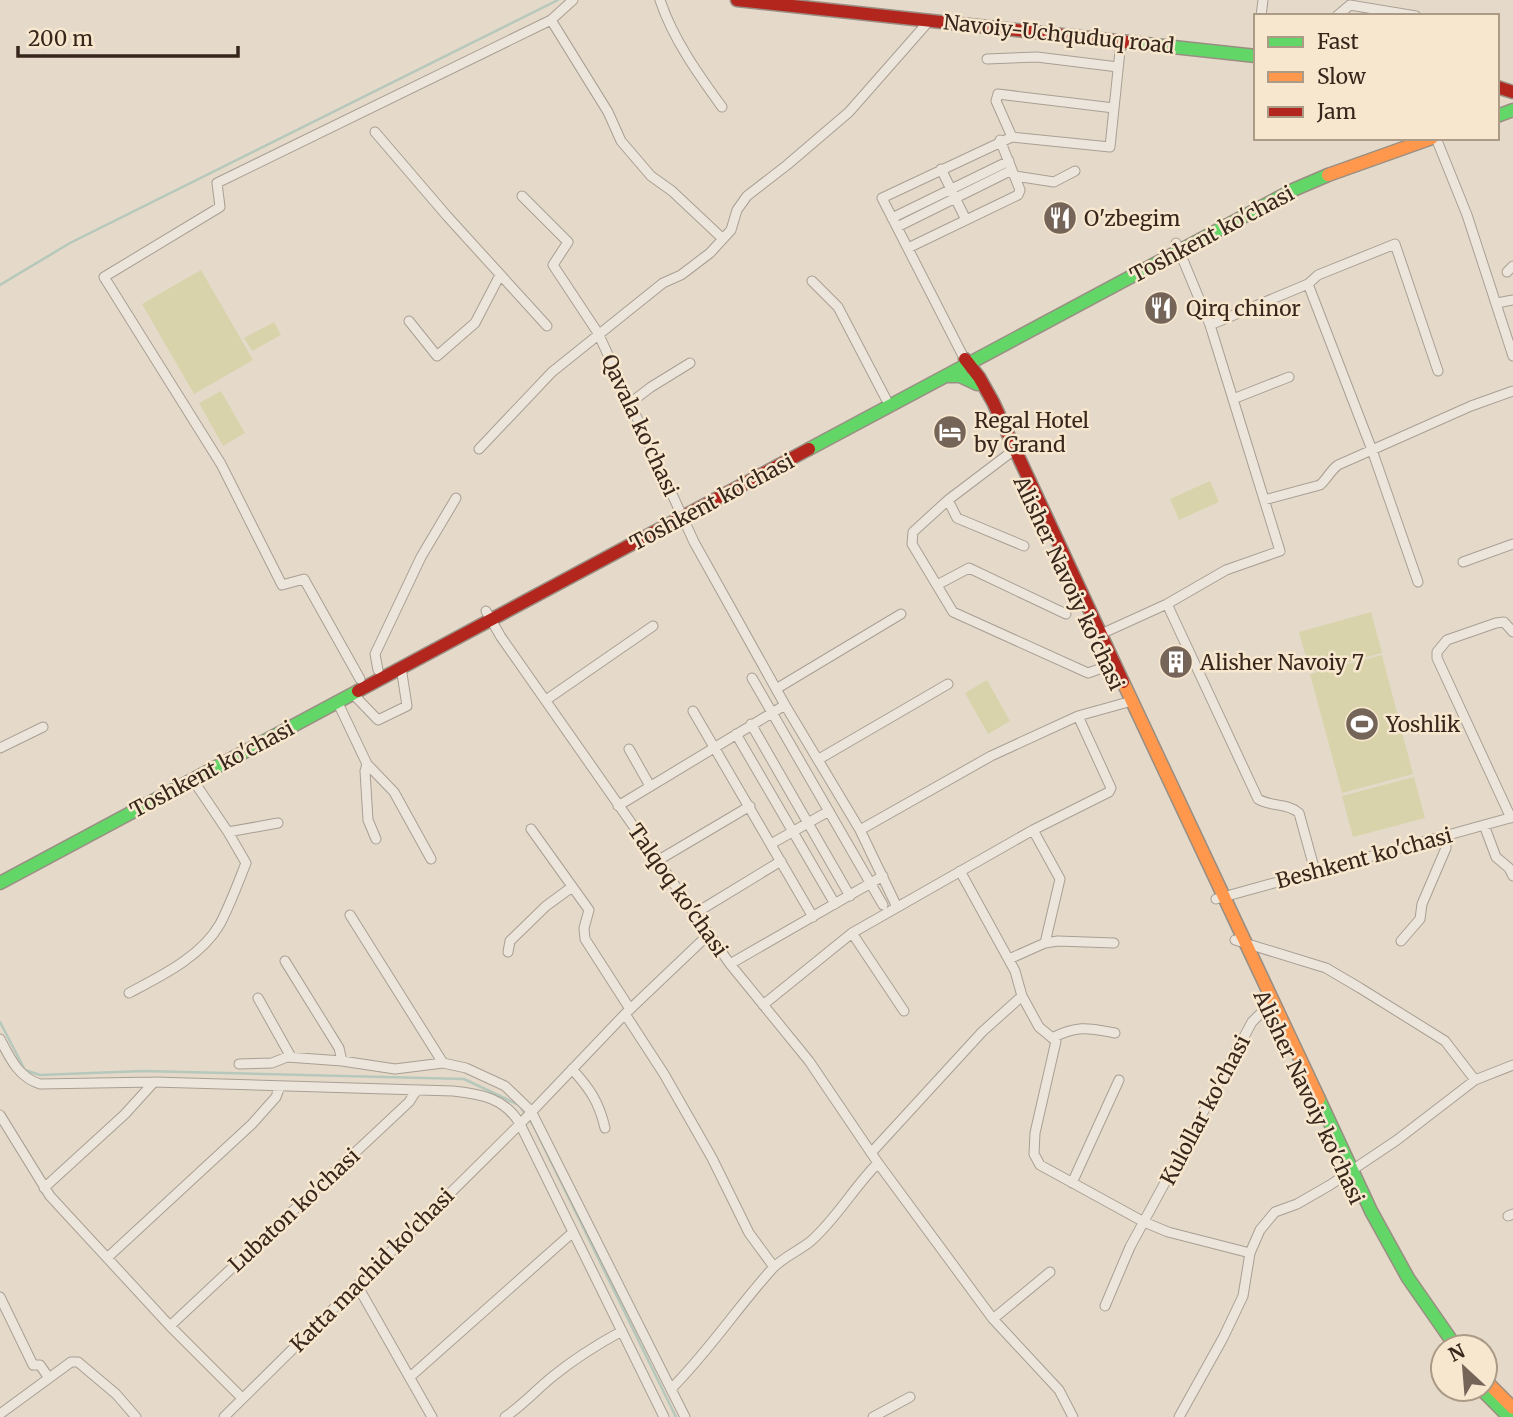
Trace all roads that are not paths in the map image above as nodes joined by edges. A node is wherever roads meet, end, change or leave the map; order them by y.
1 (573, 0) edge
2 (660, 0) edge
3 (737, 0) edge
4 (1339, 14) edge
5 (1404, 14) edge
6 (551, 20) junction
7 (930, 20) junction
8 (1121, 41) junction
9 (1254, 56) edge
10 (986, 59) dead end
11 (1118, 67) junction
12 (722, 107) dead end
13 (1114, 108) junction
14 (375, 132) dead end
15 (1012, 137) junction
16 (1000, 140) junction
17 (1399, 140) edge
18 (1428, 140) edge
19 (1435, 140) edge
20 (942, 169) junction
21 (1012, 169) junction
22 (1075, 171) dead end
23 (953, 193) junction
24 (522, 196) dead end
25 (966, 220) junction
26 (894, 222) junction
27 (723, 239) junction
28 (1177, 247) junction
29 (908, 248) junction
30 (500, 275) junction
31 (812, 281) dead end
32 (1308, 284) junction
33 (1513, 300) edge
34 (1497, 303) junction
35 (409, 321) dead end
36 (1210, 325) junction
37 (547, 326) dead end
38 (598, 333) junction
39 (992, 352) junction
40 (1513, 356) edge
41 (967, 362) junction
42 (690, 363) dead end
43 (1438, 370) dead end
44 (946, 376) junction
45 (1289, 377) dead end
46 (979, 383) junction
47 (1513, 391) edge
48 (886, 399) junction
49 (1233, 399) junction
50 (630, 403) junction
51 (479, 449) dead end
52 (1372, 450) junction
53 (1012, 452) junction
54 (456, 498) dead end
55 (948, 500) junction
56 (1264, 500) junction
57 (681, 513) junction
58 (1513, 544) edge
59 (1024, 546) dead end
60 (1463, 562) dead end
61 (1418, 582) dead end
62 (937, 585) junction
63 (1167, 604) junction
64 (901, 614) dead end
65 (1066, 614) dead end
66 (488, 615) junction
67 (653, 625) dead end
68 (1513, 632) edge
69 (1101, 634) junction
70 (1108, 666) junction
71 (401, 667) junction
72 (378, 670) junction
73 (752, 678) dead end
74 (360, 680) junction
75 (948, 684) dead end
76 (776, 689) junction
77 (352, 693) junction
78 (546, 700) junction
79 (337, 702) junction
80 (1129, 703) junction
81 (785, 705) junction
82 (693, 711) dead end
83 (772, 712) junction
84 (1078, 716) junction
85 (751, 724) junction
86 (43, 727) dead end
87 (736, 734) junction
88 (715, 746) junction
89 (0, 748) edge
90 (629, 749) dead end
91 (819, 759) junction
92 (367, 764) junction
93 (193, 780) junction
94 (650, 786) junction
95 (618, 806) junction
96 (750, 806) junction
97 (829, 811) junction
98 (1512, 818) edge
99 (278, 823) dead end
100 (808, 823) junction
101 (1484, 825) junction
102 (531, 829) dead end
103 (860, 830) junction
104 (1032, 830) junction
105 (229, 831) junction
106 (793, 832) junction
107 (1446, 835) junction
108 (376, 839) dead end
109 (771, 844) junction
110 (431, 859) dead end
111 (657, 861) junction
112 (781, 861) junction
113 (960, 871) junction
114 (1315, 871) junction
115 (0, 874) edge
116 (883, 876) junction
117 (1513, 876) edge
118 (0, 883) edge
119 (871, 884) junction
120 (572, 887) junction
121 (850, 896) junction
122 (1220, 898) junction
123 (835, 904) junction
124 (883, 905) dead end
125 (897, 906) junction
126 (694, 914) junction
127 (351, 915) dead end
128 (813, 917) junction
129 (852, 933) junction
130 (709, 934) junction
131 (1240, 941) junction
132 (1401, 941) dead end
133 (1045, 943) junction
134 (1114, 943) dead end
135 (508, 952) dead end
136 (1009, 959) junction
137 (285, 961) dead end
138 (730, 964) junction
139 (129, 993) dead end
140 (1022, 996) junction
141 (258, 999) dead end
142 (762, 1005) junction
143 (1270, 1006) junction
144 (904, 1011) dead end
145 (628, 1012) junction
146 (1115, 1033) dead end
147 (0, 1038) edge
148 (1052, 1038) junction
149 (291, 1057) junction
150 (342, 1061) junction
151 (443, 1063) junction
152 (239, 1064) dead end
153 (1512, 1068) edge
154 (572, 1069) junction
155 (1118, 1080) dead end
156 (1475, 1080) junction
157 (154, 1082) junction
158 (281, 1086) junction
159 (416, 1091) junction
160 (531, 1111) junction
161 (0, 1115) edge
162 (520, 1124) junction
163 (605, 1128) dead end
164 (871, 1153) junction
165 (878, 1163) junction
166 (1348, 1172) junction
167 (1072, 1183) junction
168 (44, 1188) junction
169 (1144, 1222) junction
170 (572, 1233) junction
171 (1250, 1253) junction
172 (107, 1258) junction
173 (774, 1267) junction
174 (1050, 1272) dead end
175 (357, 1285) junction
176 (0, 1297) edge
177 (1105, 1306) dead end
178 (993, 1319) junction
179 (170, 1326) junction
180 (622, 1331) junction
181 (1436, 1333) edge
182 (1446, 1333) edge
183 (410, 1377) junction
184 (49, 1378) junction
185 (671, 1389) junction
186 (1499, 1394) edge
187 (910, 1397) dead end
188 (242, 1398) junction
189 (1495, 1403) edge
190 (1513, 1408) edge
191 (0, 1414) edge
192 (136, 1417) edge
193 (223, 1417) edge
194 (432, 1417) edge
195 (505, 1417) edge
196 (664, 1417) edge
197 (685, 1417) edge
198 (873, 1417) edge
199 (1073, 1417) edge
200 (1179, 1417) edge
201 (1509, 1417) edge

1 - 6 street
2 - 12 street
3 - 7 main road, Navoiy-Uchquduq road
4 - 5 street
6 - 27 street
6 - 74 street
7 - 8 main road, Navoiy-Uchquduq road
7 - 27 street, Qavala ko'chasi
8 - 9 main road, Navoiy-Uchquduq road
8 - 11 street
10 - 11 street
11 - 13 street
13 - 15 street
13 - 15 street
14 - 30 street
15 - 16 street
16 - 20 street
16 - 21 street
17 - 28 main road, Toshkent ko'chasi
18 - 28 main road, Toshkent ko'chasi
19 - 34 street
20 - 23 street
20 - 26 street
21 - 22 street
21 - 23 street
21 - 25 street
23 - 25 street
23 - 26 street
24 - 38 street
25 - 29 street
26 - 29 street
27 - 38 street, Qavala ko'chasi
28 - 36 street
28 - 39 main road, Toshkent ko'chasi
28 - 41 main road, Toshkent ko'chasi
29 - 41 street
30 - 35 street
30 - 37 street
31 - 48 street
32 - 36 street
32 - 43 street
32 - 52 street
33 - 34 street
34 - 40 street
36 - 49 street
38 - 50 street, Qavala ko'chasi
38 - 51 street, Qavala ko'chasi
39 - 41 main road, Toshkent ko'chasi
39 - 46 main road
41 - 44 main road, Toshkent ko'chasi
41 - 46 main road, Alisher Navoiy ko'chasi
41 - 48 main road, Toshkent ko'chasi
42 - 50 street
44 - 46 main road
44 - 57 main road, Toshkent ko'chasi
45 - 49 street
46 - 53 main road, Alisher Navoiy ko'chasi
47 - 52 street
48 - 57 main road, Toshkent ko'chasi
49 - 56 street
50 - 57 street, Qavala ko'chasi
52 - 56 street
52 - 61 street
53 - 55 street
53 - 69 main road, Alisher Navoiy ko'chasi
53 - 70 main road, Alisher Navoiy ko'chasi
54 - 72 street
55 - 59 street
55 - 62 street
56 - 63 street
57 - 66 main road, Toshkent ko'chasi
57 - 76 street
58 - 60 street
62 - 65 street
62 - 70 street
63 - 69 street
63 - 114 street
64 - 76 street
66 - 71 main road, Toshkent ko'chasi
66 - 72 main road, Toshkent ko'chasi
66 - 78 street, Talqoq ko'chasi
67 - 78 street
68 - 98 street
69 - 80 main road, Alisher Navoiy ko'chasi
70 - 80 main road, Alisher Navoiy ko'chasi
71 - 77 main road, Toshkent ko'chasi
71 - 77 street
72 - 74 main road, Toshkent ko'chasi
73 - 83 street
74 - 115 main road, Toshkent ko'chasi
75 - 91 street
76 - 81 street
77 - 79 main road, Toshkent ko'chasi
78 - 95 street, Talqoq ko'chasi
79 - 92 street
79 - 93 main road, Toshkent ko'chasi
80 - 84 street
80 - 122 main road, Alisher Navoiy ko'chasi
81 - 83 street
81 - 91 street
82 - 88 street
83 - 85 street
83 - 97 street
84 - 103 street
84 - 104 street
85 - 87 street
85 - 100 street
86 - 89 street
87 - 88 street
87 - 106 street
88 - 94 street
88 - 96 street
90 - 94 street
91 - 103 street
92 - 108 street
92 - 110 street
93 - 105 street
93 - 118 main road, Toshkent ko'chasi
94 - 95 street
95 - 111 street, Talqoq ko'chasi
96 - 109 street
96 - 111 street
97 - 100 street
97 - 119 street
98 - 101 street, Beshkent ko'chasi
99 - 105 street
100 - 106 street
100 - 121 street
101 - 107 street, Beshkent ko'chasi
101 - 117 street
102 - 120 street
103 - 116 street
104 - 113 street
104 - 133 street
105 - 139 street
106 - 109 street
106 - 123 street
107 - 114 street, Beshkent ko'chasi
107 - 132 street
109 - 112 street
111 - 126 street, Talqoq ko'chasi
112 - 126 street
112 - 128 street
113 - 125 street
113 - 136 street
114 - 122 street, Beshkent ko'chasi
116 - 119 street
116 - 125 street
119 - 121 street
119 - 124 street
120 - 135 street
120 - 145 street
121 - 123 street
122 - 131 main road, Alisher Navoiy ko'chasi
123 - 128 street
125 - 129 street
126 - 130 street, Talqoq ko'chasi
127 - 151 street
128 - 138 street
129 - 142 street
129 - 144 street
130 - 138 street, Talqoq ko'chasi
130 - 145 street, Katta machid ko'chasi
131 - 143 main road, Alisher Navoiy ko'chasi
131 - 156 street
133 - 134 street
133 - 136 street
136 - 140 street
137 - 150 street
138 - 142 street, Talqoq ko'chasi
140 - 148 street
140 - 164 street
141 - 149 street
142 - 164 street, Talqoq ko'chasi
143 - 166 main road, Alisher Navoiy ko'chasi
143 - 169 street, Kulollar ko'chasi
145 - 154 street, Katta machid ko'chasi
145 - 173 street
146 - 148 street
147 - 157 street
148 - 167 street
149 - 150 street
149 - 152 street
150 - 151 street
151 - 160 street
153 - 156 street
154 - 160 street, Katta machid ko'chasi
154 - 163 street
155 - 167 street
156 - 166 street
157 - 158 street
157 - 168 street
158 - 159 street
158 - 172 street
159 - 162 street
159 - 179 street, Lubaton ko'chasi
160 - 162 street, Katta machid ko'chasi
160 - 185 street
161 - 168 street
162 - 170 street
162 - 175 street, Katta machid ko'chasi
164 - 165 street, Talqoq ko'chasi
165 - 173 street
165 - 178 street, Talqoq ko'chasi
166 - 171 street
166 - 181 main road, Alisher Navoiy ko'chasi
166 - 182 main road, Alisher Navoiy ko'chasi
167 - 169 street
168 - 172 street
169 - 171 street
169 - 177 street, Kulollar ko'chasi
170 - 180 street
170 - 183 street
171 - 200 street
172 - 179 street
173 - 185 street
174 - 178 street
175 - 183 street
175 - 188 street, Katta machid ko'chasi
176 - 184 street
178 - 199 street, Talqoq ko'chasi
179 - 188 street
180 - 195 street
180 - 196 street
183 - 194 street
184 - 191 street
184 - 192 street
185 - 197 street
186 - 190 main road
187 - 198 street
188 - 193 street, Katta machid ko'chasi
189 - 201 main road

